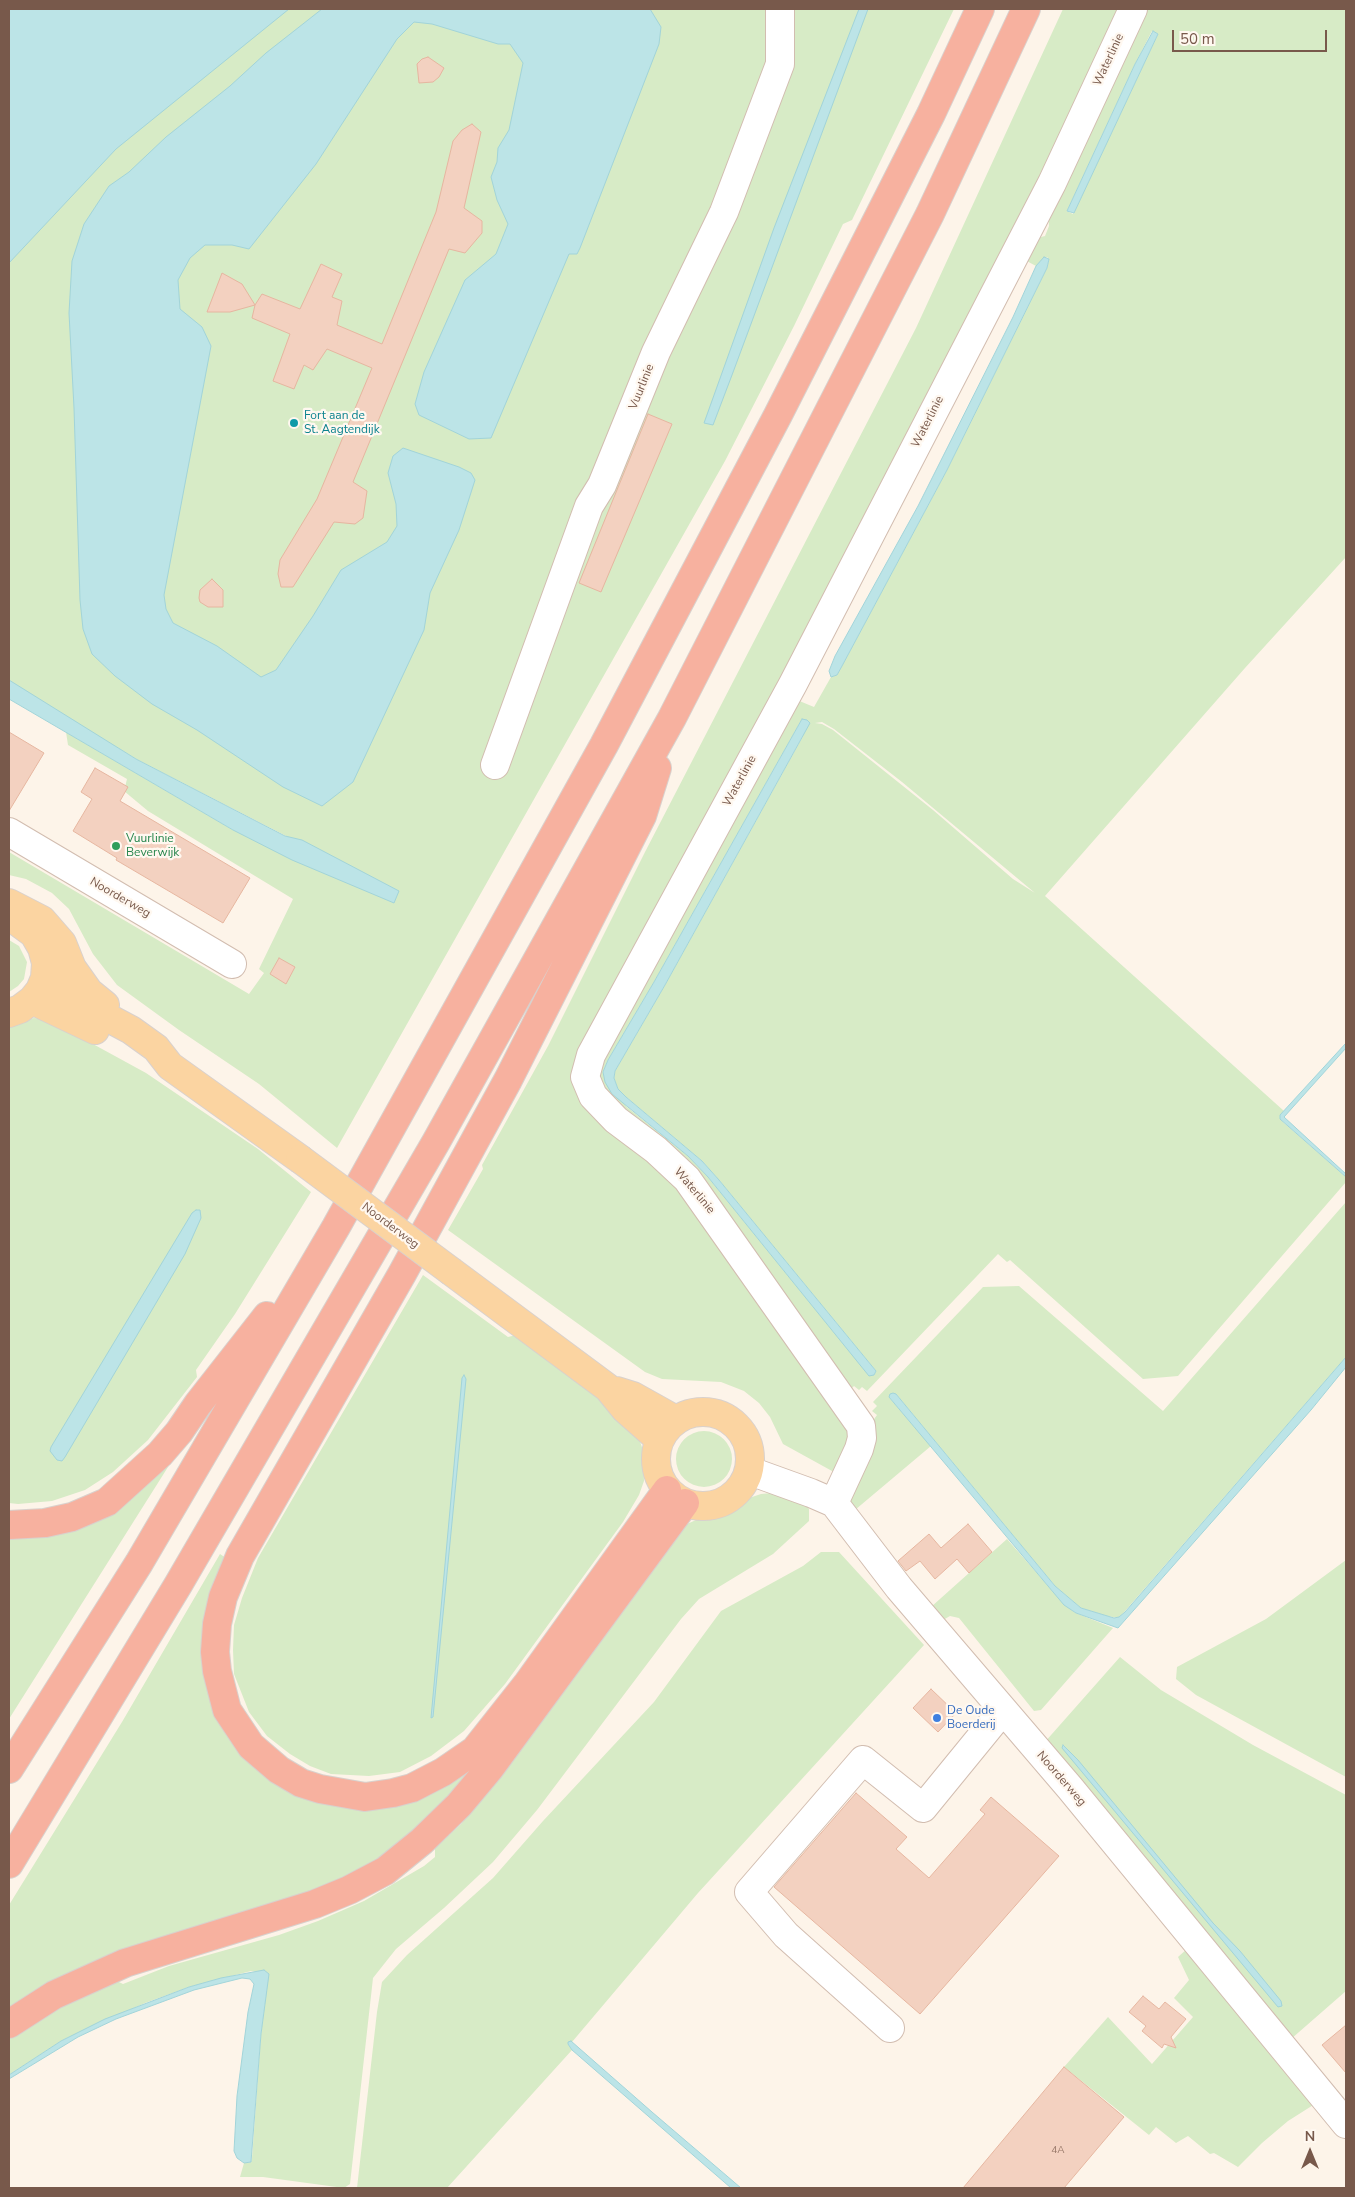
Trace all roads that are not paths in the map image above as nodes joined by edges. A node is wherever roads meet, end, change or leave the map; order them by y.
1 (780, 9) edge
2 (980, 9) edge
3 (1026, 9) edge
4 (1133, 9) edge
5 (672, 718) junction
6 (495, 765) dead end
7 (9, 832) edge
8 (9, 903) edge
9 (9, 919) edge
10 (232, 964) dead end
11 (39, 989) junction
12 (9, 1013) edge
13 (131, 1030) junction
14 (170, 1066) junction
15 (336, 1227) junction
16 (668, 1430) junction
17 (750, 1471) junction
18 (676, 1497) junction
19 (834, 1503) junction
20 (9, 1525) edge
21 (1003, 1710) junction
22 (9, 1769) edge
23 (9, 1864) edge
24 (9, 2024) edge
25 (890, 2028) dead end
26 (1346, 2124) edge

1 - 6 street, Vuurlinie
2 - 15 highway
3 - 5 highway
4 - 19 street, Waterlinie
5 - 18 highway
5 - 23 highway
7 - 10 street, Noorderweg
8 - 13 main road, Noorderweg
9 - 11 main road
11 - 12 main road
11 - 13 main road, Noorderweg
11 - 14 main road, Noorderweg
13 - 14 main road, Noorderweg
14 - 16 main road, Noorderweg, bridge
15 - 20 highway
15 - 22 highway
16 - 17 main road
16 - 18 main road
17 - 18 main road
17 - 19 street, Noorderweg
18 - 24 highway
19 - 21 street, Noorderweg
21 - 25 street
21 - 26 street, Noorderweg

